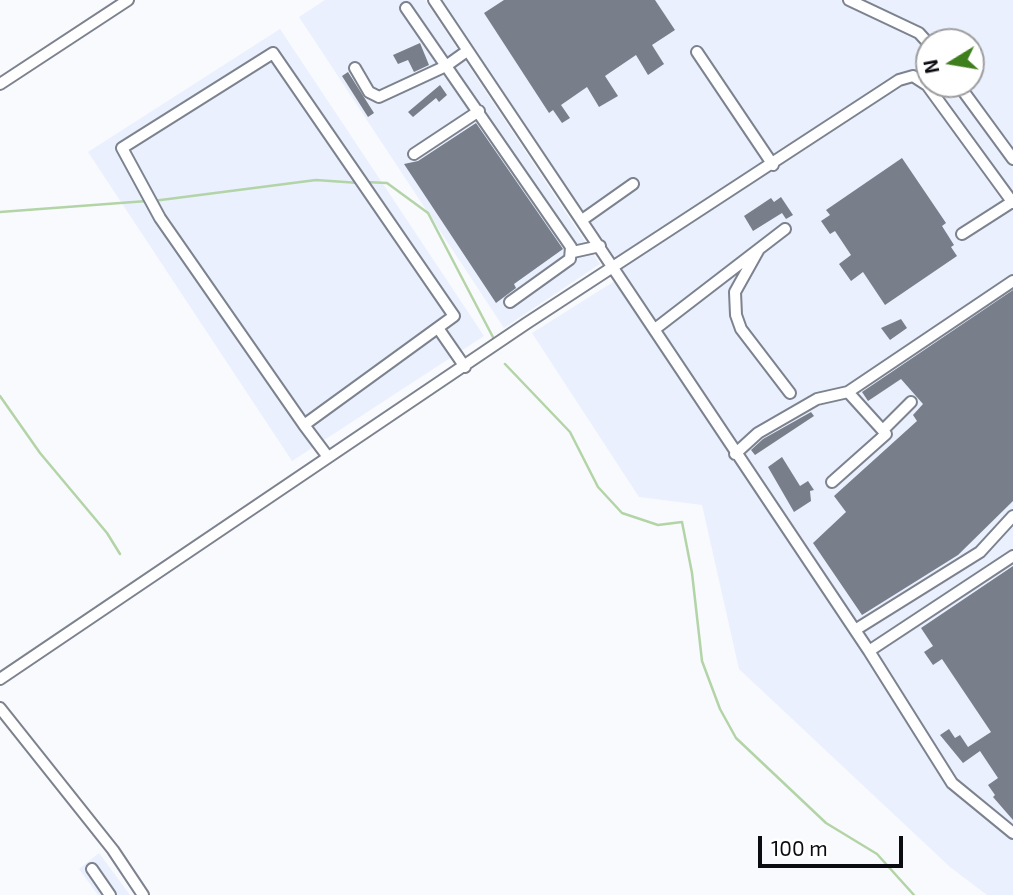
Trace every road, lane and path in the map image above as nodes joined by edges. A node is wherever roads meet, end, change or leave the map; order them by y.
1 (128, 0) edge
2 (433, 0) edge
3 (849, 0) edge
4 (405, 8) dead end
5 (915, 31) edge
6 (467, 51) junction
7 (697, 52) dead end
8 (446, 66) junction
9 (355, 68) dead end
10 (0, 84) edge
11 (968, 98) edge
12 (479, 111) junction
13 (414, 154) dead end
14 (1013, 159) edge
15 (773, 165) junction
16 (633, 184) dead end
17 (1013, 202) edge
18 (582, 220) junction
19 (785, 229) dead end
20 (962, 234) dead end
21 (600, 246) junction
22 (759, 249) junction
23 (573, 252) junction
24 (615, 268) junction
25 (1013, 281) edge
26 (510, 302) dead end
27 (438, 328) junction
28 (655, 329) junction
29 (465, 366) junction
30 (848, 392) junction
31 (790, 393) dead end
32 (911, 402) dead end
33 (304, 425) junction
34 (883, 430) junction
35 (735, 454) junction
36 (328, 457) junction
37 (832, 482) dead end
38 (1013, 516) edge
39 (1013, 556) edge
40 (855, 630) junction
41 (869, 651) junction
42 (0, 679) edge
43 (0, 708) edge
44 (1013, 833) edge
45 (92, 869) dead end
46 (110, 895) edge
47 (143, 895) edge

1 - 10 lane
2 - 6 lane
3 - 5 lane
4 - 8 lane
6 - 8 lane
6 - 18 lane
7 - 15 lane
8 - 9 lane
8 - 12 lane
11 - 14 lane
12 - 13 lane
12 - 23 lane
15 - 17 lane
15 - 24 lane
16 - 18 lane
17 - 20 lane
18 - 21 lane
19 - 22 lane
21 - 23 lane
21 - 24 lane
22 - 28 lane
22 - 31 lane
23 - 26 lane
24 - 28 lane
24 - 29 lane
25 - 30 lane
27 - 29 lane
27 - 33 lane
27 - 33 lane
28 - 35 lane
29 - 36 lane
30 - 34 lane
30 - 35 lane
32 - 34 lane
33 - 36 lane
34 - 37 lane
35 - 40 lane
36 - 42 lane
38 - 40 lane
39 - 41 lane
40 - 41 lane
41 - 44 lane
43 - 47 lane
45 - 46 lane

